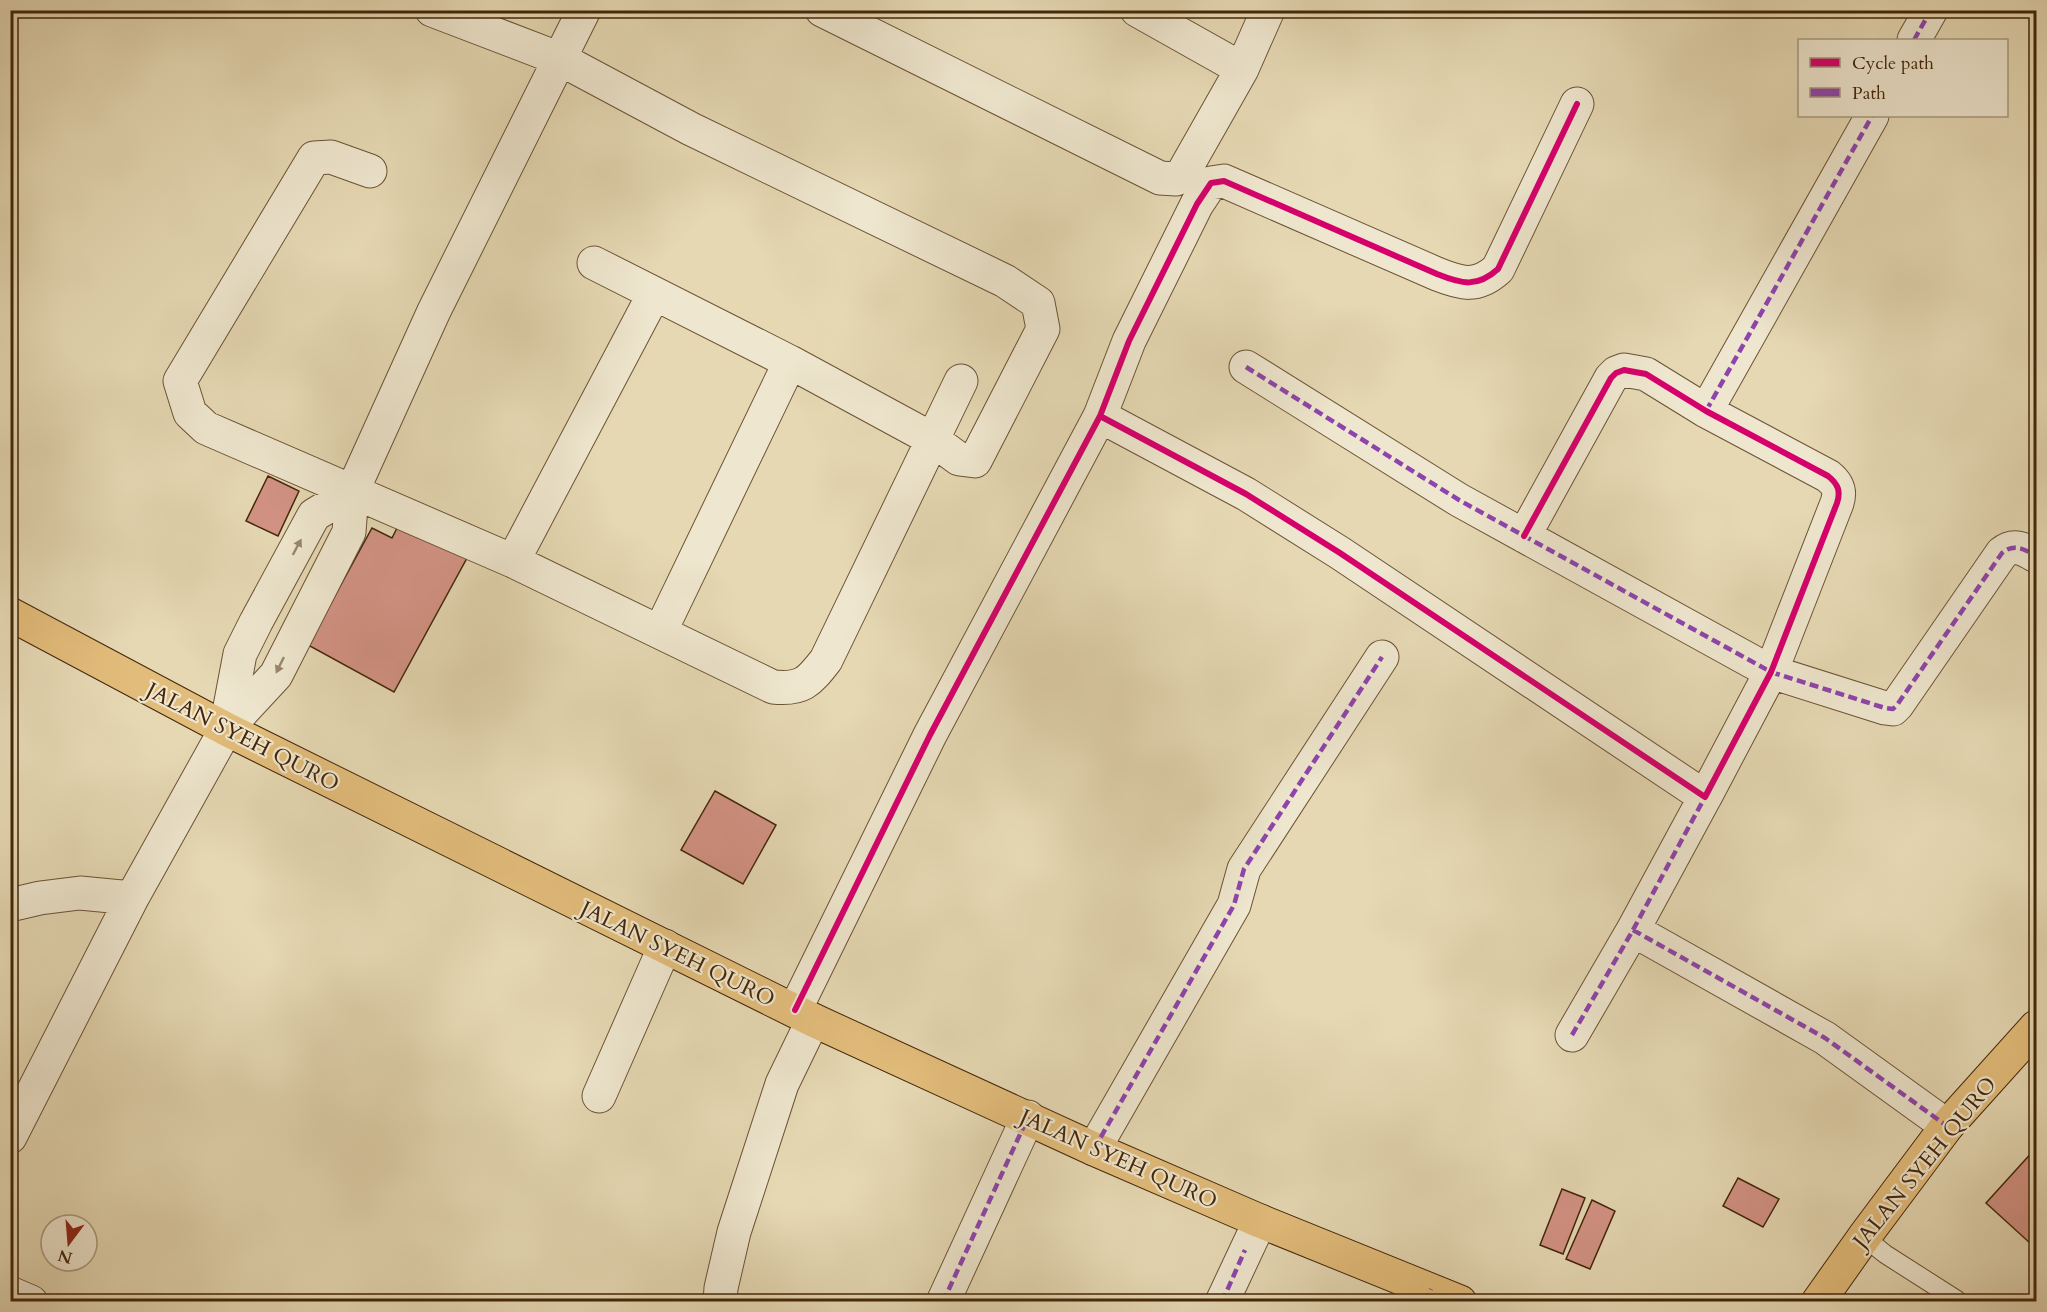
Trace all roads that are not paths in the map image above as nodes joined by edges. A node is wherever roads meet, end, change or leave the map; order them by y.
1 (432, 10) edge
2 (584, 10) edge
3 (822, 10) edge
4 (1137, 10) edge
5 (1268, 10) edge
6 (1931, 10) edge
7 (1915, 39) edge
8 (560, 59) junction
9 (1242, 69) junction
10 (1577, 105) dead end
11 (1871, 117) edge
12 (370, 171) dead end
13 (594, 263) dead end
14 (654, 294) junction
15 (790, 362) junction
16 (1246, 366) dead end
17 (961, 381) dead end
18 (1706, 411) junction
19 (1100, 416) junction
20 (932, 439) junction
21 (352, 492) junction
22 (1524, 536) junction
23 (2037, 556) edge
24 (513, 561) junction
25 (10, 614) edge
26 (660, 632) junction
27 (1382, 657) dead end
28 (1771, 672) junction
29 (226, 729) junction
30 (1705, 797) junction
31 (132, 898) junction
32 (10, 905) edge
33 (1633, 930) junction
34 (665, 946) junction
35 (804, 1015) junction
36 (2037, 1027) edge
37 (1572, 1035) dead end
38 (599, 1096) dead end
39 (1028, 1117) junction
40 (1947, 1126) junction
41 (10, 1137) edge
42 (1094, 1149) junction
43 (1260, 1221) junction
44 (1864, 1237) junction
45 (10, 1293) edge
46 (1439, 1297) edge
47 (1957, 1299) dead end
48 (31, 1302) edge
49 (720, 1302) edge
50 (944, 1302) edge
51 (1222, 1302) edge
52 (1818, 1302) edge

1 - 8 street
2 - 8 street
3 - 9 street
4 - 9 street
5 - 9 street
6 - 7 street
8 - 20 street
8 - 21 street
10 - 19 street
11 - 18 street
12 - 21 street
13 - 14 street
14 - 15 street
14 - 24 street
15 - 20 street
15 - 26 street
16 - 22 street
17 - 20 street
18 - 22 street
18 - 28 street
19 - 30 street
19 - 35 street
20 - 26 street
21 - 24 street
21 - 29 street
22 - 28 street
23 - 28 street
24 - 26 street
25 - 29 main road, JALAN SYEH QURO
27 - 42 street
28 - 30 street
29 - 31 street
29 - 34 main road, JALAN SYEH QURO
30 - 33 street
31 - 32 street
31 - 41 street
33 - 37 street
33 - 40 street
34 - 35 main road, JALAN SYEH QURO
34 - 38 street
35 - 39 main road, JALAN SYEH QURO
35 - 49 street
36 - 40 main road, JALAN SYEH QURO
39 - 42 main road, JALAN SYEH QURO
39 - 50 street
40 - 44 main road, JALAN SYEH QURO
42 - 43 main road, JALAN SYEH QURO
43 - 46 main road, JALAN SYEH QURO
43 - 51 street
44 - 47 lane
44 - 52 main road, JALAN SYEH QURO
45 - 48 street

